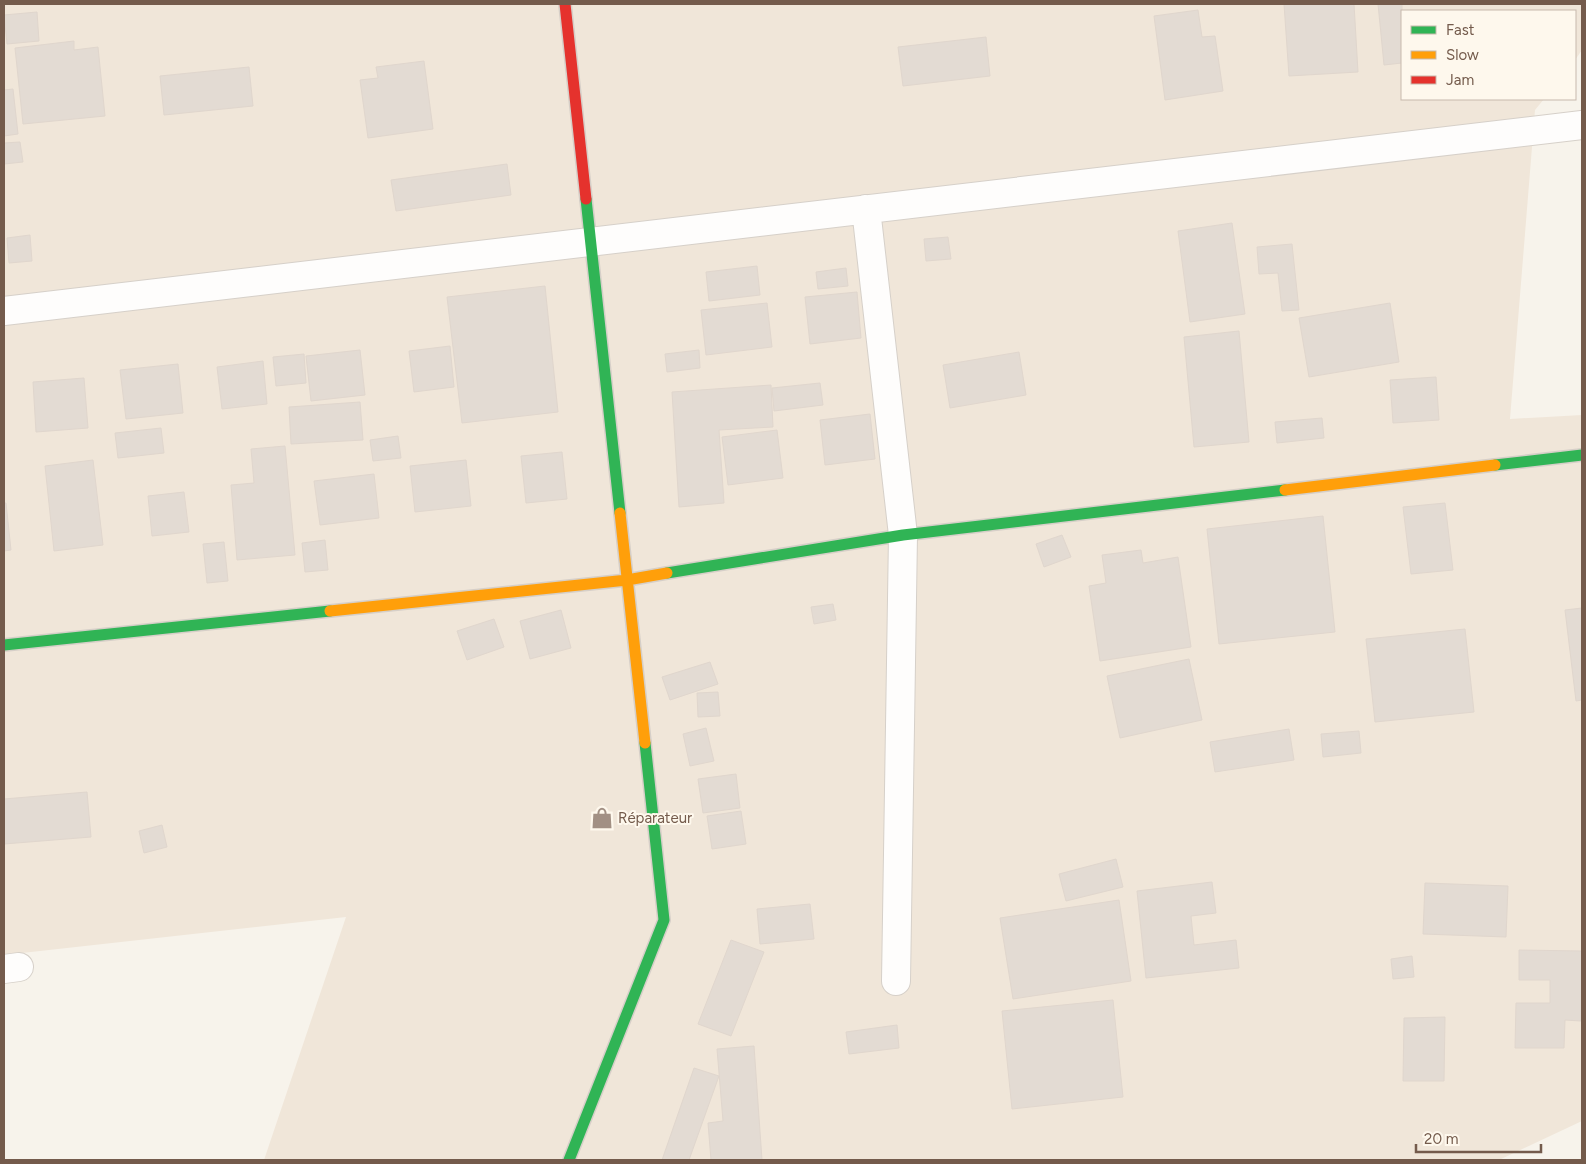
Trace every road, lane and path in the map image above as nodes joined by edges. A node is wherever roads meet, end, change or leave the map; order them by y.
1 (565, 4) edge
2 (1582, 125) edge
3 (866, 210) junction
4 (591, 242) junction
5 (4, 311) edge
6 (1582, 455) edge
7 (903, 535) junction
8 (627, 580) junction
9 (4, 645) edge
10 (896, 981) dead end
11 (569, 1160) edge

1 - 4 street
2 - 3 street
3 - 4 street
3 - 7 street
4 - 5 street
4 - 8 street
6 - 7 street
7 - 8 street
7 - 10 street
8 - 9 street
8 - 11 street

